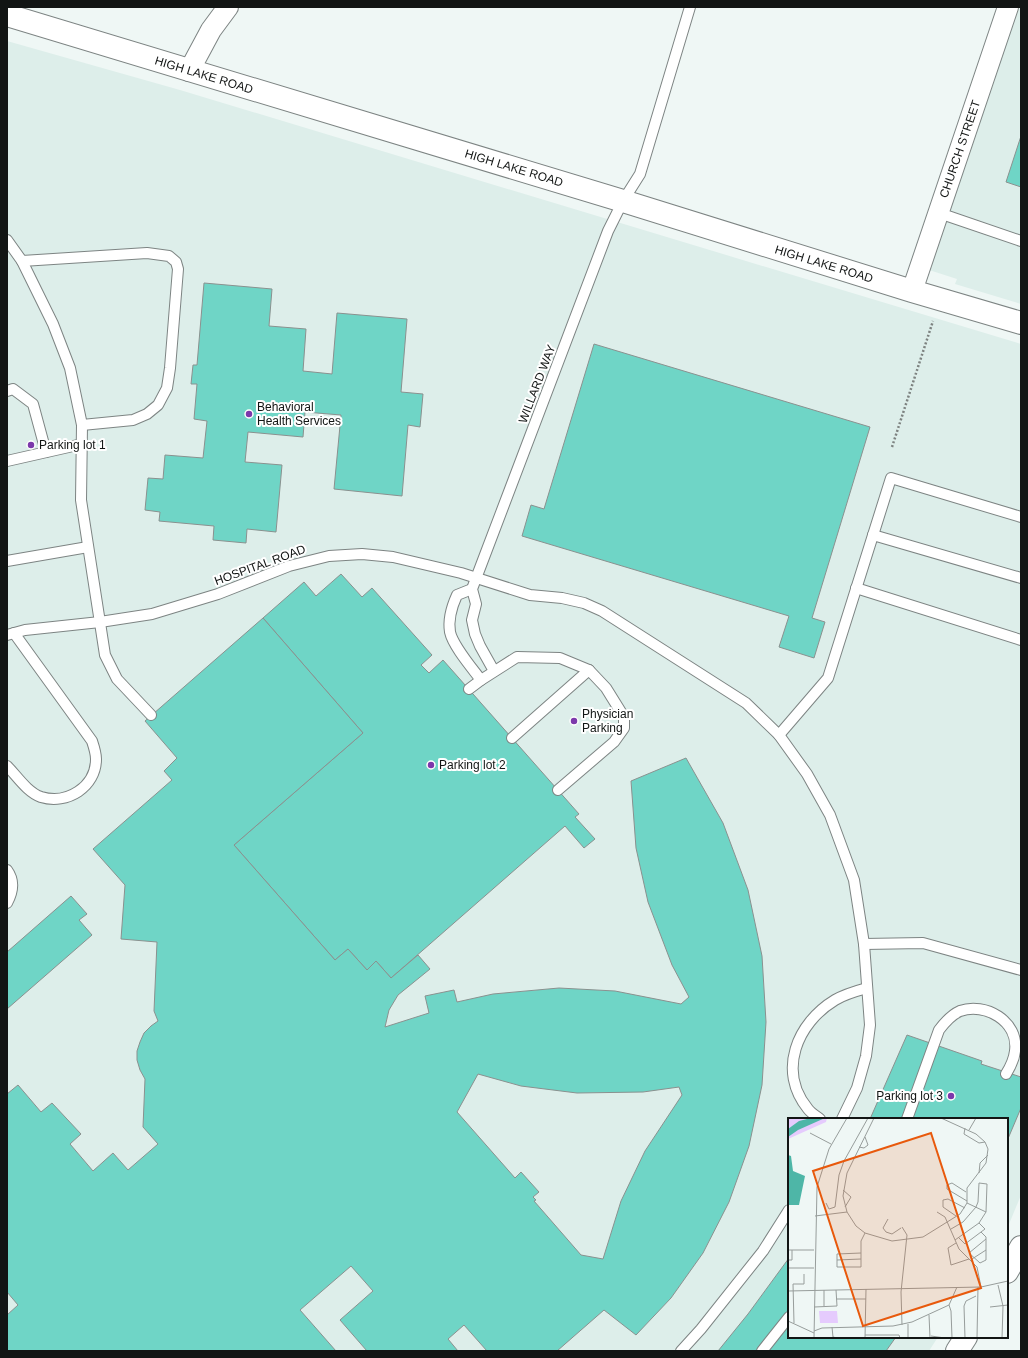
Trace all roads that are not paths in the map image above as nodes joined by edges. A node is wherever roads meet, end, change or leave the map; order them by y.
1 (228, 7) edge
2 (690, 7) edge
3 (1008, 7) edge
4 (16, 14) edge
5 (189, 71) junction
6 (623, 201) junction
7 (939, 213) junction
8 (1021, 241) edge
9 (8, 245) edge
10 (22, 261) junction
11 (912, 291) junction
12 (1021, 323) edge
13 (7, 391) edge
14 (82, 426) junction
15 (82, 444) junction
16 (46, 452) junction
17 (7, 461) edge
18 (1021, 517) edge
19 (873, 535) junction
20 (88, 547) junction
21 (7, 561) edge
22 (478, 578) junction
23 (1021, 578) edge
24 (856, 588) junction
25 (472, 589) junction
26 (100, 622) junction
27 (11, 634) edge
28 (1021, 640) edge
29 (588, 670) junction
30 (494, 671) junction
31 (481, 680) junction
32 (469, 689) dead end
33 (151, 715) dead end
34 (779, 735) junction
35 (512, 738) dead end
36 (7, 766) edge
37 (558, 790) dead end
38 (7, 870) edge
39 (7, 903) edge
40 (864, 944) junction
41 (1021, 970) edge
42 (867, 988) junction
43 (1006, 1074) dead end
44 (819, 1118) edge
45 (842, 1118) edge
46 (907, 1118) edge
47 (788, 1212) edge
48 (1021, 1247) edge
49 (1008, 1270) edge
50 (788, 1318) edge
51 (965, 1338) edge
52 (681, 1351) edge
53 (762, 1351) edge
54 (957, 1351) edge

1 - 5 street
2 - 6 lane, WILLARD WAY
3 - 7 street, CHURCH STREET
4 - 5 street, HIGH LAKE ROAD
5 - 6 street, HIGH LAKE ROAD
6 - 11 street, HIGH LAKE ROAD
6 - 22 lane, WILLARD WAY
7 - 8 lane
7 - 11 street, CHURCH STREET
9 - 10 lane
10 - 14 lane
10 - 14 lane
11 - 12 street, HIGH LAKE ROAD
13 - 16 lane
14 - 15 lane
15 - 16 lane
15 - 20 lane
16 - 17 lane
18 - 19 lane
19 - 23 lane
19 - 24 lane
20 - 21 lane
20 - 26 lane
22 - 25 lane, WILLARD WAY
22 - 26 lane, HOSPITAL ROAD
22 - 34 lane, HOSPITAL ROAD
24 - 28 lane
24 - 34 lane
25 - 30 lane
25 - 31 lane
26 - 27 lane, HOSPITAL ROAD
26 - 33 lane
27 - 36 lane
29 - 30 lane
29 - 35 lane
29 - 37 lane
30 - 31 lane
31 - 32 lane
34 - 40 lane, HOSPITAL ROAD
38 - 39 lane
40 - 41 lane
40 - 42 lane, HOSPITAL ROAD
42 - 44 lane
42 - 45 lane, HOSPITAL ROAD
43 - 46 lane
47 - 52 lane
48 - 49 street
50 - 53 lane
51 - 54 street

